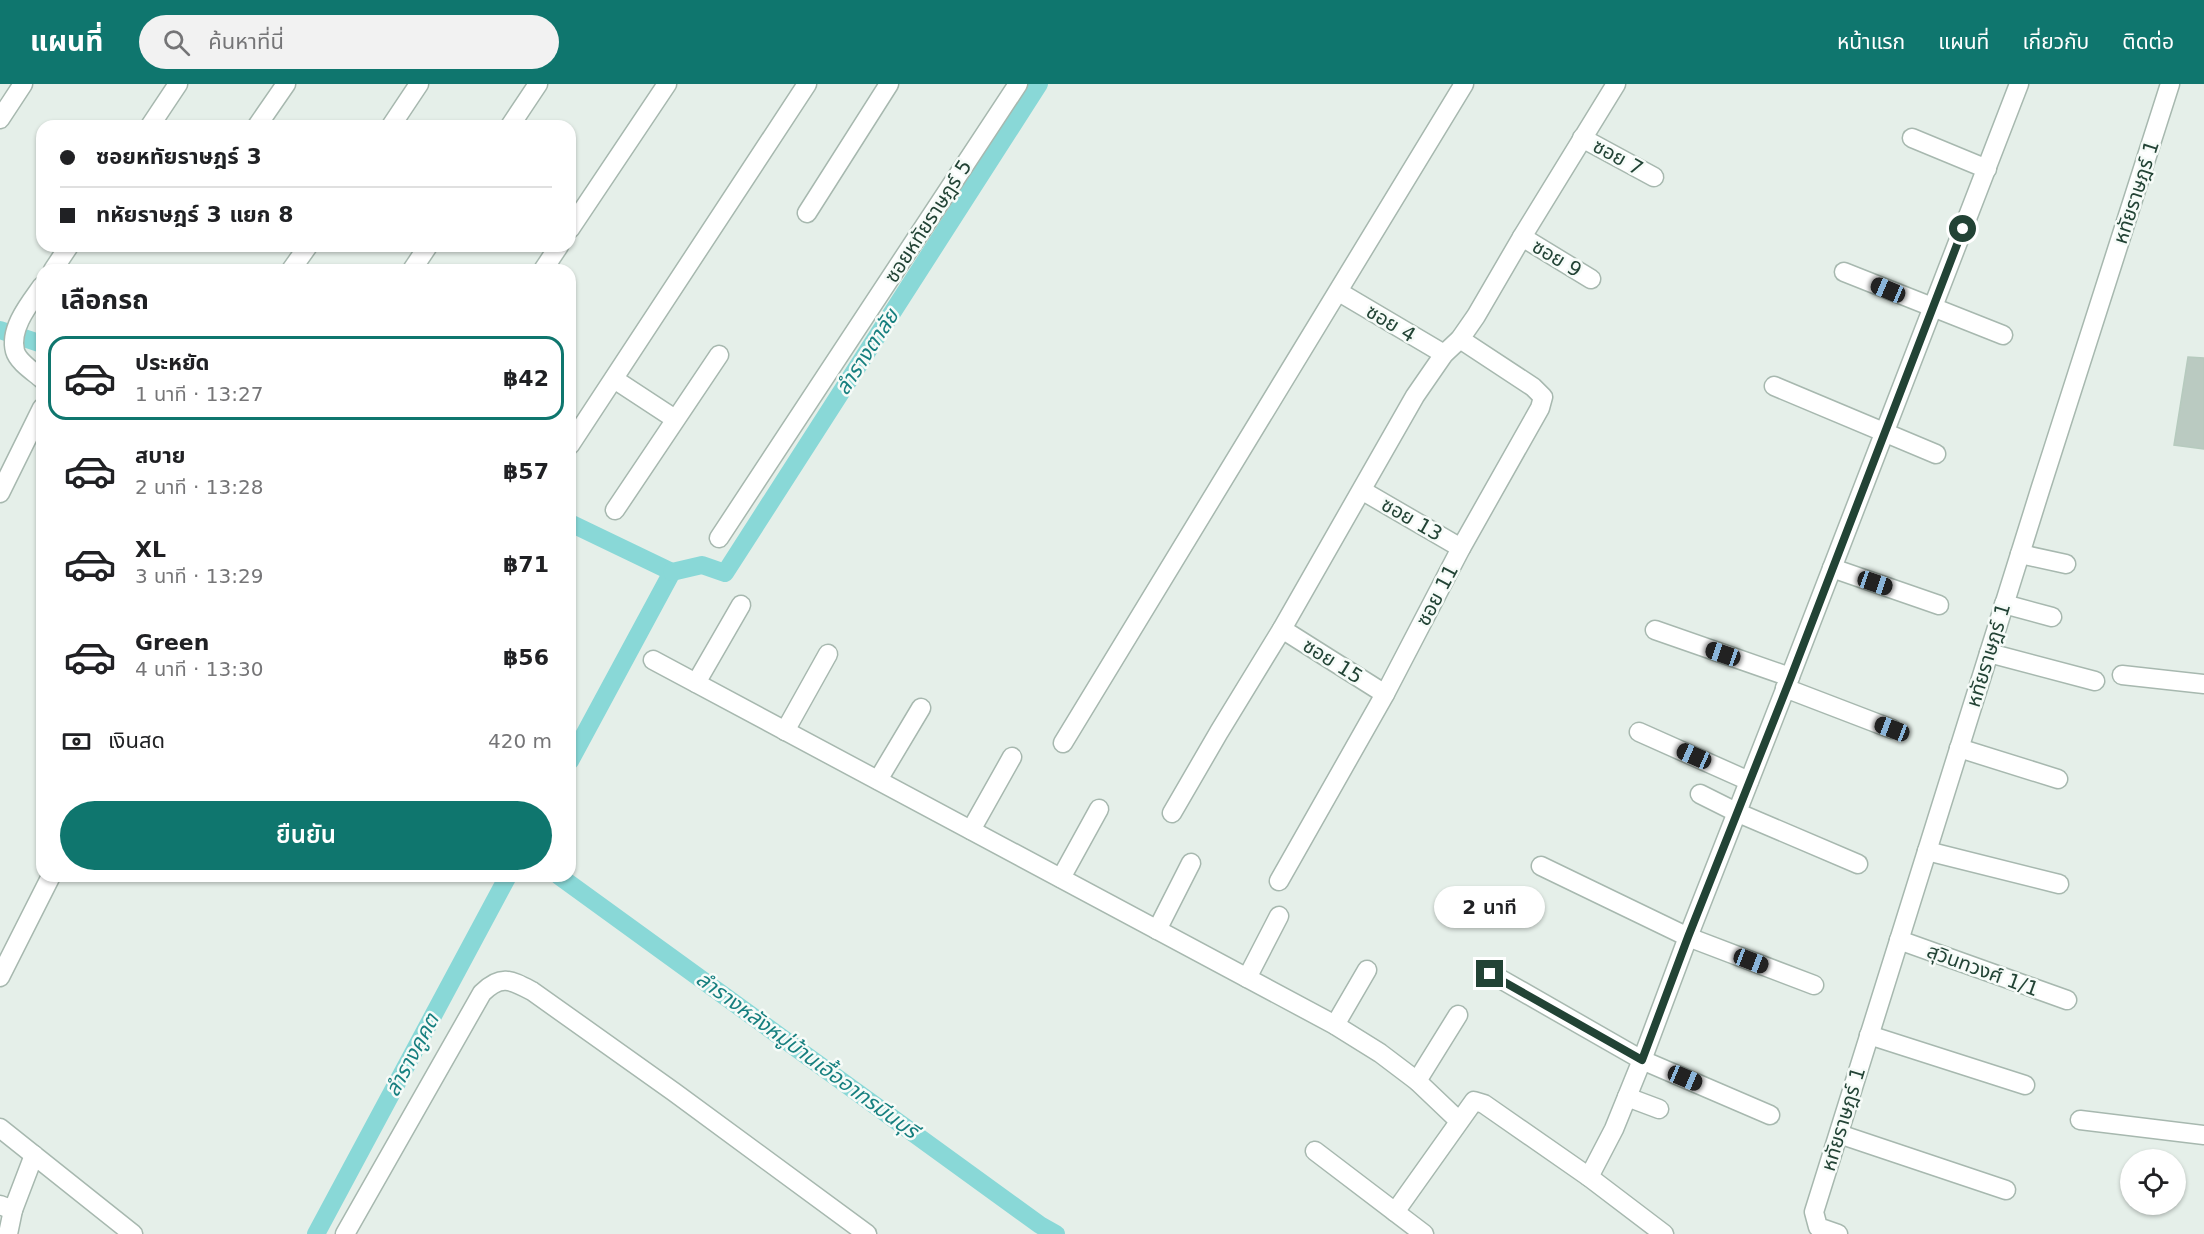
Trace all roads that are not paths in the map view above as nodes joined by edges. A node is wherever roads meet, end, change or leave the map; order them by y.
1 (23, 84) edge
2 (178, 84) edge
3 (286, 84) edge
4 (419, 84) edge
5 (538, 84) edge
6 (667, 84) edge
7 (807, 84) edge
8 (889, 84) edge
9 (1018, 84) edge
10 (1464, 84) edge
11 (1616, 84) edge
12 (2019, 84) edge
13 (2170, 84) edge
14 (0, 119) edge
15 (154, 120) edge
16 (261, 120) edge
17 (395, 120) edge
18 (514, 120) edge
19 (1582, 138) junction
20 (1912, 138) dead end
21 (1987, 169) junction
22 (1654, 177) dead end
23 (807, 213) dead end
24 (576, 220) edge
25 (1522, 237) junction
26 (1844, 272) dead end
27 (1592, 279) dead end
28 (1339, 292) junction
29 (36, 295) edge
30 (1932, 309) junction
31 (2003, 335) dead end
32 (1460, 339) junction
33 (1444, 354) junction
34 (719, 355) dead end
35 (36, 374) edge
36 (614, 379) junction
37 (1774, 386) dead end
38 (675, 419) junction
39 (36, 420) edge
40 (1885, 432) junction
41 (576, 436) edge
42 (1936, 454) dead end
43 (1363, 491) junction
44 (0, 493) edge
45 (615, 510) dead end
46 (719, 538) dead end
47 (1461, 548) junction
48 (2020, 554) junction
49 (2066, 564) dead end
50 (1832, 568) junction
51 (2004, 604) junction
52 (741, 605) dead end
53 (1939, 605) dead end
54 (2052, 617) dead end
55 (1282, 629) junction
56 (1655, 630) dead end
57 (1989, 653) junction
58 (828, 654) dead end
59 (653, 660) dead end
60 (2122, 675) dead end
61 (2095, 681) dead end
62 (696, 683) junction
63 (1788, 683) junction
64 (2204, 684) edge
65 (1385, 694) junction
66 (921, 708) dead end
67 (1892, 729) dead end
68 (786, 731) junction
69 (1639, 732) dead end
70 (1063, 743) dead end
71 (1959, 748) junction
72 (1012, 757) dead end
73 (2058, 779) dead end
74 (878, 780) junction
75 (1749, 781) junction
76 (1700, 794) dead end
77 (1099, 808) dead end
78 (1736, 812) junction
79 (1172, 813) dead end
80 (971, 830) junction
81 (1927, 851) junction
82 (1191, 863) dead end
83 (1858, 864) dead end
84 (1541, 866) dead end
85 (1061, 878) junction
86 (1279, 881) dead end
87 (48, 882) edge
88 (2059, 884) dead end
89 (1279, 916) dead end
90 (1157, 930) junction
91 (1688, 937) junction
92 (1899, 940) junction
93 (1367, 970) dead end
94 (1490, 974) dead end
95 (0, 977) edge
96 (1247, 978) junction
97 (1814, 985) dead end
98 (2067, 1000) dead end
99 (1458, 1015) dead end
100 (1335, 1025) junction
101 (1869, 1035) junction
102 (1642, 1060) junction
103 (1417, 1081) junction
104 (2025, 1085) dead end
105 (1627, 1097) junction
106 (1659, 1109) dead end
107 (1770, 1115) dead end
108 (2080, 1120) dead end
109 (1459, 1121) junction
110 (0, 1128) edge
111 (1839, 1134) junction
112 (2204, 1135) edge
113 (1315, 1151) dead end
114 (34, 1155) junction
115 (1588, 1177) junction
116 (2006, 1190) dead end
117 (6, 1208) edge
118 (1395, 1212) junction
119 (8, 1234) edge
120 (133, 1234) edge
121 (345, 1234) edge
122 (867, 1234) edge
123 (1424, 1234) edge
124 (1664, 1234) edge
125 (1838, 1234) edge

1 - 14 street
2 - 15 street
3 - 16 street
4 - 17 street
5 - 18 street
6 - 24 street
7 - 36 street
8 - 23 street
9 - 46 street, ซอยหทัยราษฎร์ 5
10 - 28 street
11 - 19 street
12 - 21 street
13 - 48 street, หทัยราษฎร์ 1
19 - 22 street, ซอย 7
19 - 25 street
20 - 21 street
21 - 30 street
25 - 27 street, ซอย 9
25 - 32 street
26 - 30 street
28 - 33 street, ซอย 4
28 - 70 street
29 - 35 street
30 - 31 street
30 - 40 street
32 - 33 street
32 - 47 street, ซอย 11
33 - 43 street
34 - 38 street
36 - 38 street
36 - 41 street
37 - 40 street
38 - 45 street
39 - 44 street
40 - 42 street
40 - 50 street
43 - 47 street, ซอย 13
43 - 55 street
47 - 65 street, ซอย 11
48 - 49 street
48 - 51 street, หทัยราษฎร์ 1
50 - 53 street
50 - 63 street
51 - 54 street
51 - 57 street, หทัยราษฎร์ 1
52 - 62 street
55 - 65 street, ซอย 15
55 - 79 street
56 - 63 street
57 - 61 street
57 - 71 street, หทัยราษฎร์ 1
58 - 68 street
59 - 62 street
60 - 64 street
62 - 68 street
63 - 67 street
63 - 75 street
65 - 86 street, ซอย 11
66 - 74 street
68 - 74 street
69 - 75 street
71 - 73 street
71 - 81 street, หทัยราษฎร์ 1
72 - 80 street
74 - 80 street
75 - 78 street
76 - 78 street
77 - 85 street
78 - 83 street
78 - 91 street
80 - 85 street
81 - 88 street
81 - 92 street, หทัยราษฎร์ 1
82 - 90 street
84 - 91 street
85 - 90 street
87 - 95 street
89 - 96 street
90 - 96 street
91 - 97 street
91 - 102 street
92 - 98 street, สุวินทวงศ์ 1/1
92 - 101 street, หทัยราษฎร์ 1
93 - 100 street
94 - 102 street
96 - 100 street
99 - 103 street
100 - 103 street
101 - 104 street
101 - 111 street, หทัยราษฎร์ 1
102 - 105 street
102 - 107 street
103 - 109 street
105 - 106 street
105 - 115 street
108 - 112 street
109 - 115 street
109 - 118 street
110 - 114 street
111 - 116 street
111 - 125 street, หทัยราษฎร์ 1
113 - 118 street
114 - 117 street
114 - 120 street
115 - 124 street
117 - 119 street
118 - 123 street
121 - 122 street

